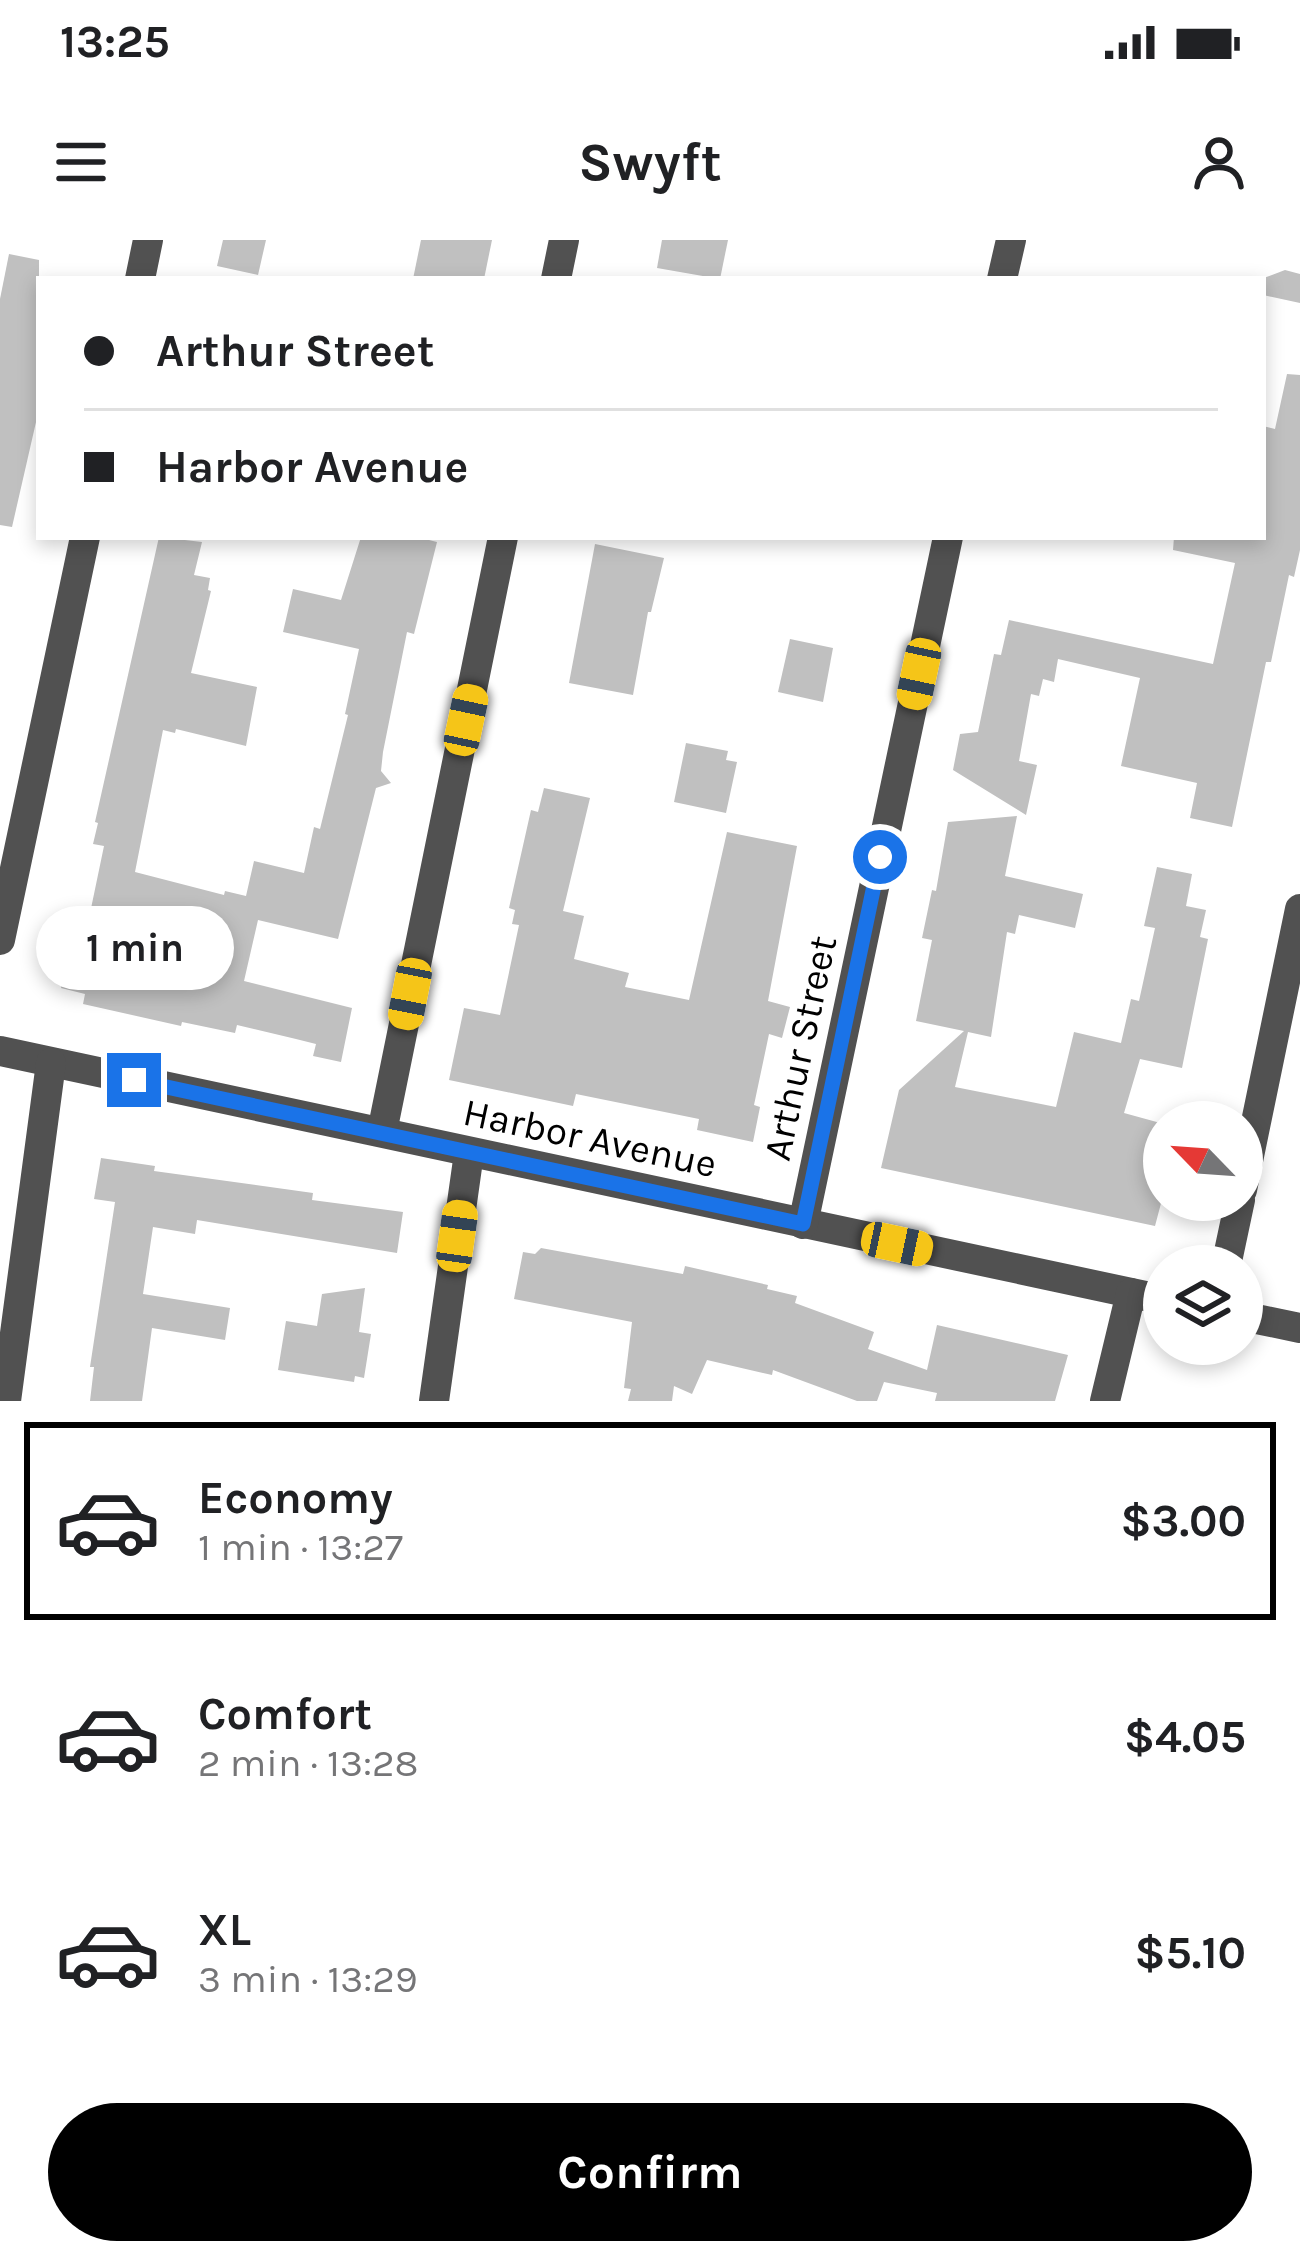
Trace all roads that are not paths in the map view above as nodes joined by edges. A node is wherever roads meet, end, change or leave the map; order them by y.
1 (148, 240) edge
2 (564, 240) edge
3 (1011, 240) edge
4 (141, 276) edge
5 (557, 276) edge
6 (1004, 276) edge
7 (85, 540) edge
8 (502, 540) edge
9 (947, 540) edge
10 (1300, 909) edge
11 (0, 940) edge
12 (0, 1051) edge
13 (51, 1063) junction
14 (1260, 1101) edge
15 (382, 1132) junction
16 (469, 1153) junction
17 (803, 1224) junction
18 (1131, 1293) junction
19 (1143, 1296) edge
20 (1263, 1320) edge
21 (1300, 1328) edge
22 (5, 1401) edge
23 (434, 1401) edge
24 (1105, 1401) edge

1 - 4 street
2 - 5 street
3 - 6 street
7 - 11 street
8 - 15 street
9 - 17 street, Arthur Street
10 - 14 street
12 - 13 street, Harbor Avenue
13 - 15 street, Harbor Avenue
13 - 22 street
15 - 16 street, Harbor Avenue
16 - 17 street, Harbor Avenue
16 - 23 street
17 - 18 street, Harbor Avenue
18 - 19 street, Harbor Avenue
18 - 24 street
20 - 21 street

